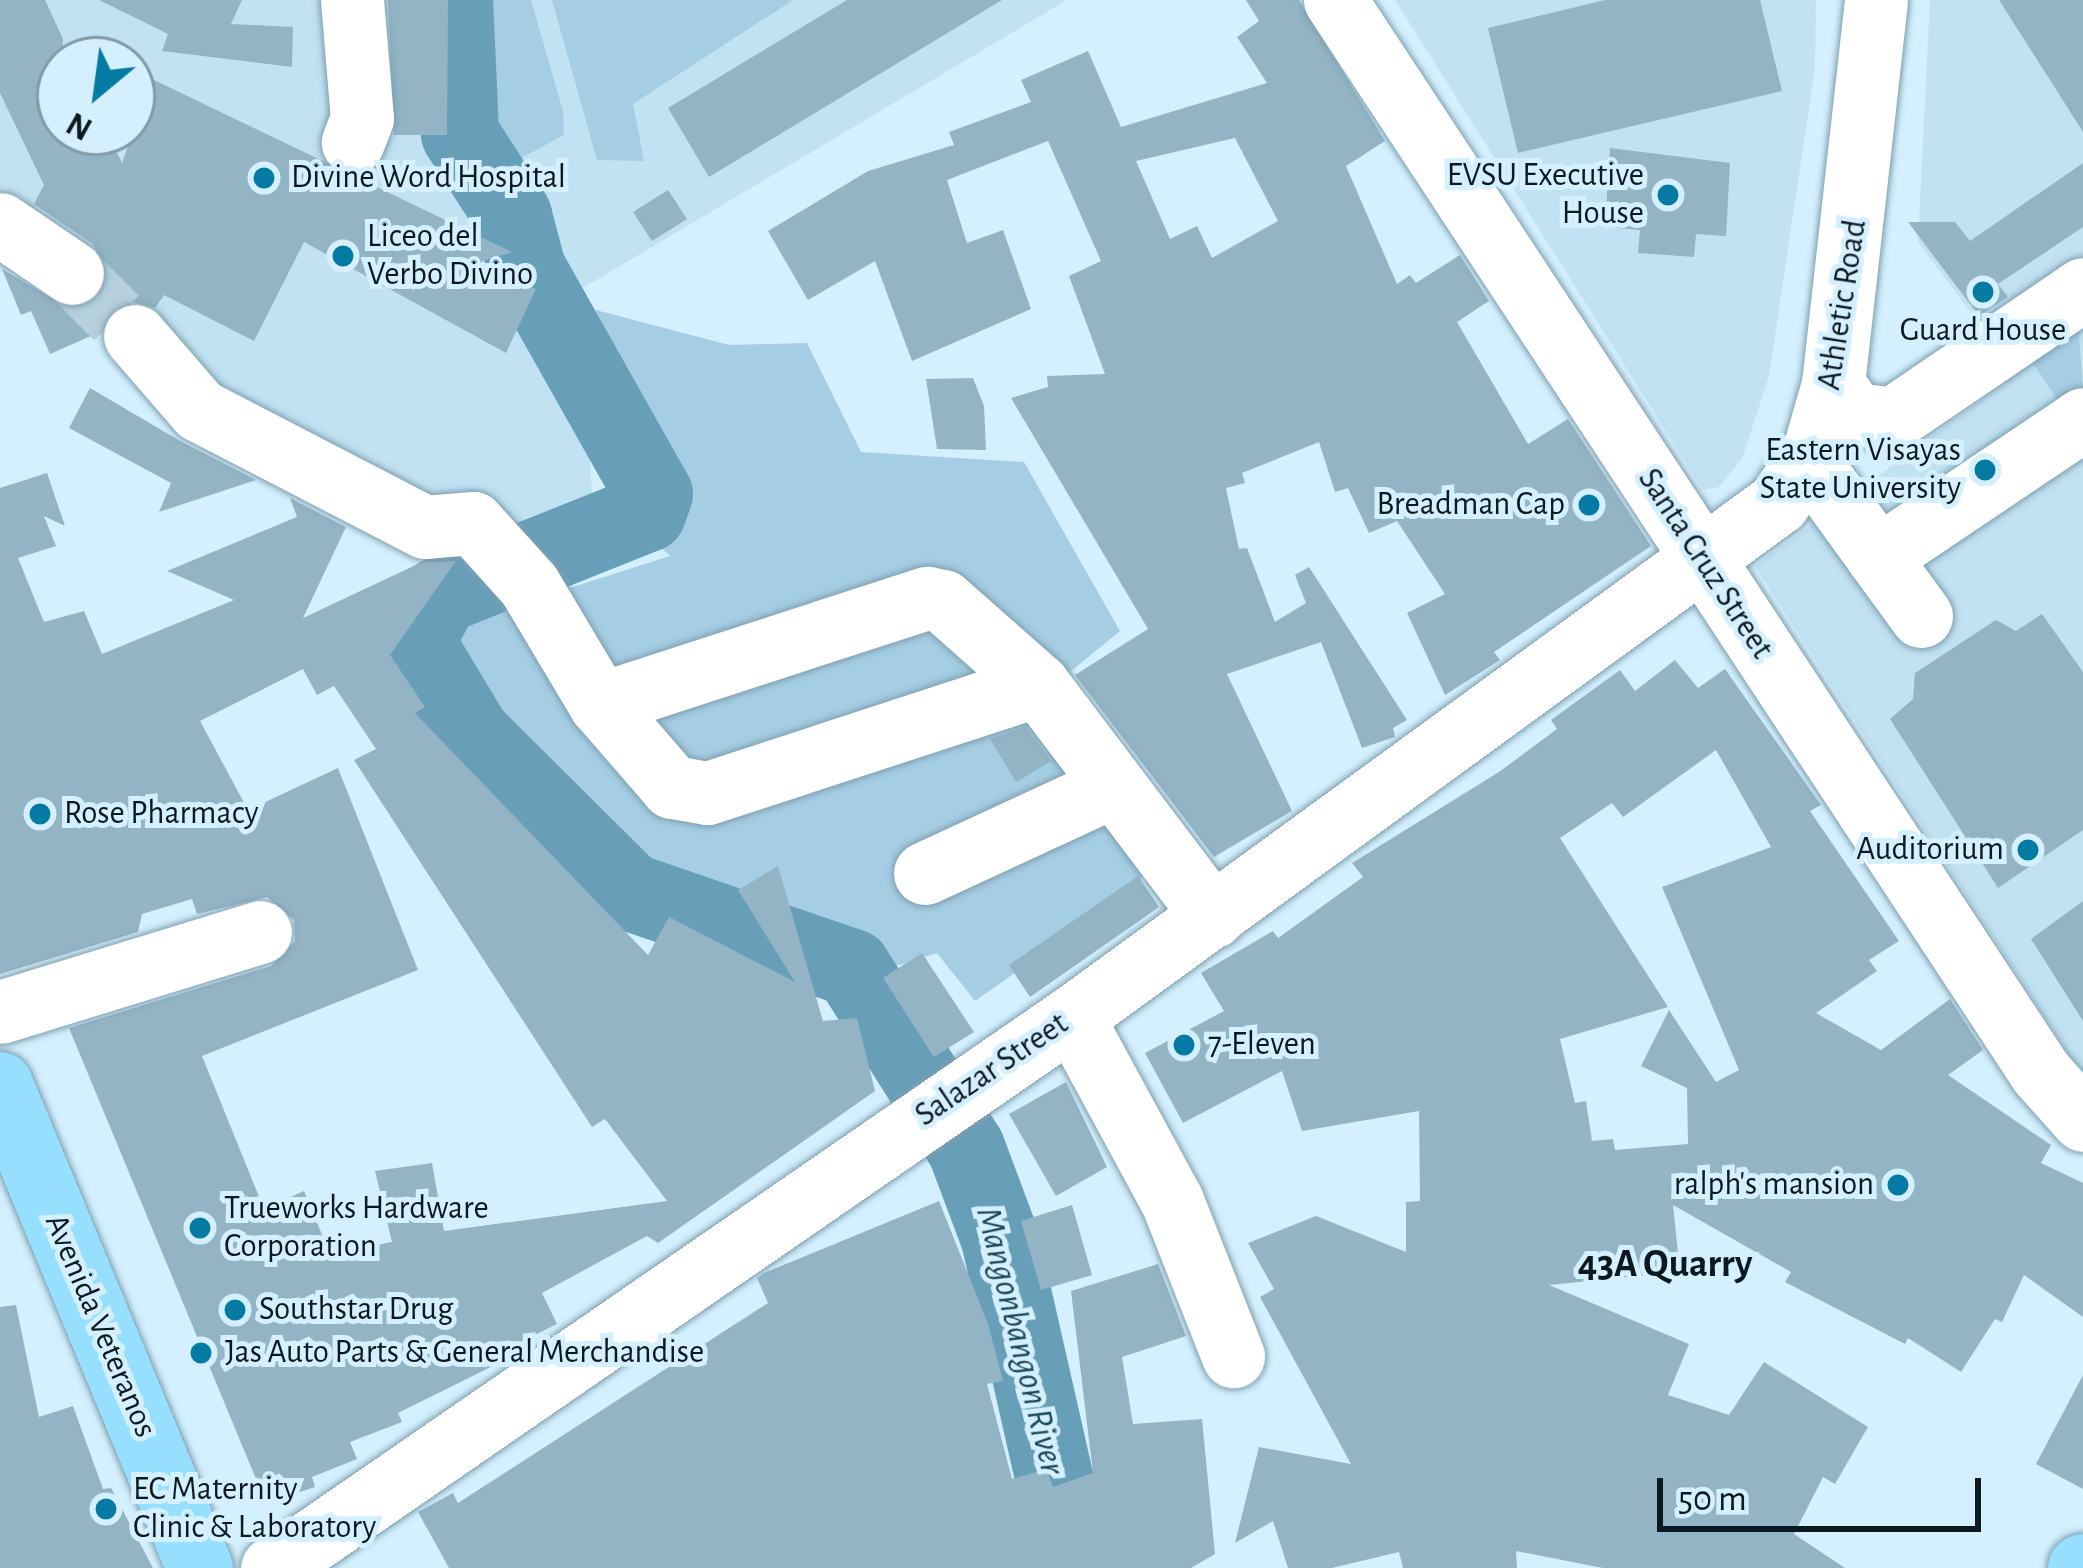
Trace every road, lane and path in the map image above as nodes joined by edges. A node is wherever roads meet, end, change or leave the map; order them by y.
1 (352, 0) edge
2 (1334, 0) edge
3 (1876, 0) edge
4 (353, 142) dead end
5 (0, 224) edge
6 (72, 273) tunnel mouth
7 (2083, 289) edge
8 (134, 336) tunnel mouth
9 (1833, 384) junction
10 (1896, 416) junction
11 (2083, 419) edge
12 (1798, 489) junction
13 (1700, 556) junction
14 (1878, 557) junction
15 (1921, 616) dead end
16 (1038, 685) junction
17 (600, 704) junction
18 (1111, 788) junction
19 (925, 873) dead end
20 (1213, 916) junction
21 (260, 932) dead end
22 (0, 1012) edge
23 (1072, 1017) junction
24 (0, 1085) edge
25 (2080, 1122) edge
26 (1233, 1356) dead end
27 (200, 1568) edge
28 (272, 1568) edge

1 - 4 street
2 - 13 street, Santa Cruz Street
3 - 9 street, Athletic Road
5 - 6 street
7 - 10 street
8 - 17 street
9 - 10 street
9 - 12 street, Athletic Road
10 - 12 street
11 - 14 street
12 - 13 street, Athletic Road
12 - 14 street
13 - 20 street, Salazar Street
13 - 25 street, Santa Cruz Street
14 - 15 street
16 - 17 street
16 - 17 street
16 - 18 street
18 - 19 street
18 - 20 street
20 - 23 street, Salazar Street
21 - 22 street
23 - 26 street
23 - 28 street, Salazar Street
24 - 27 main road, Avenida Veteranos

